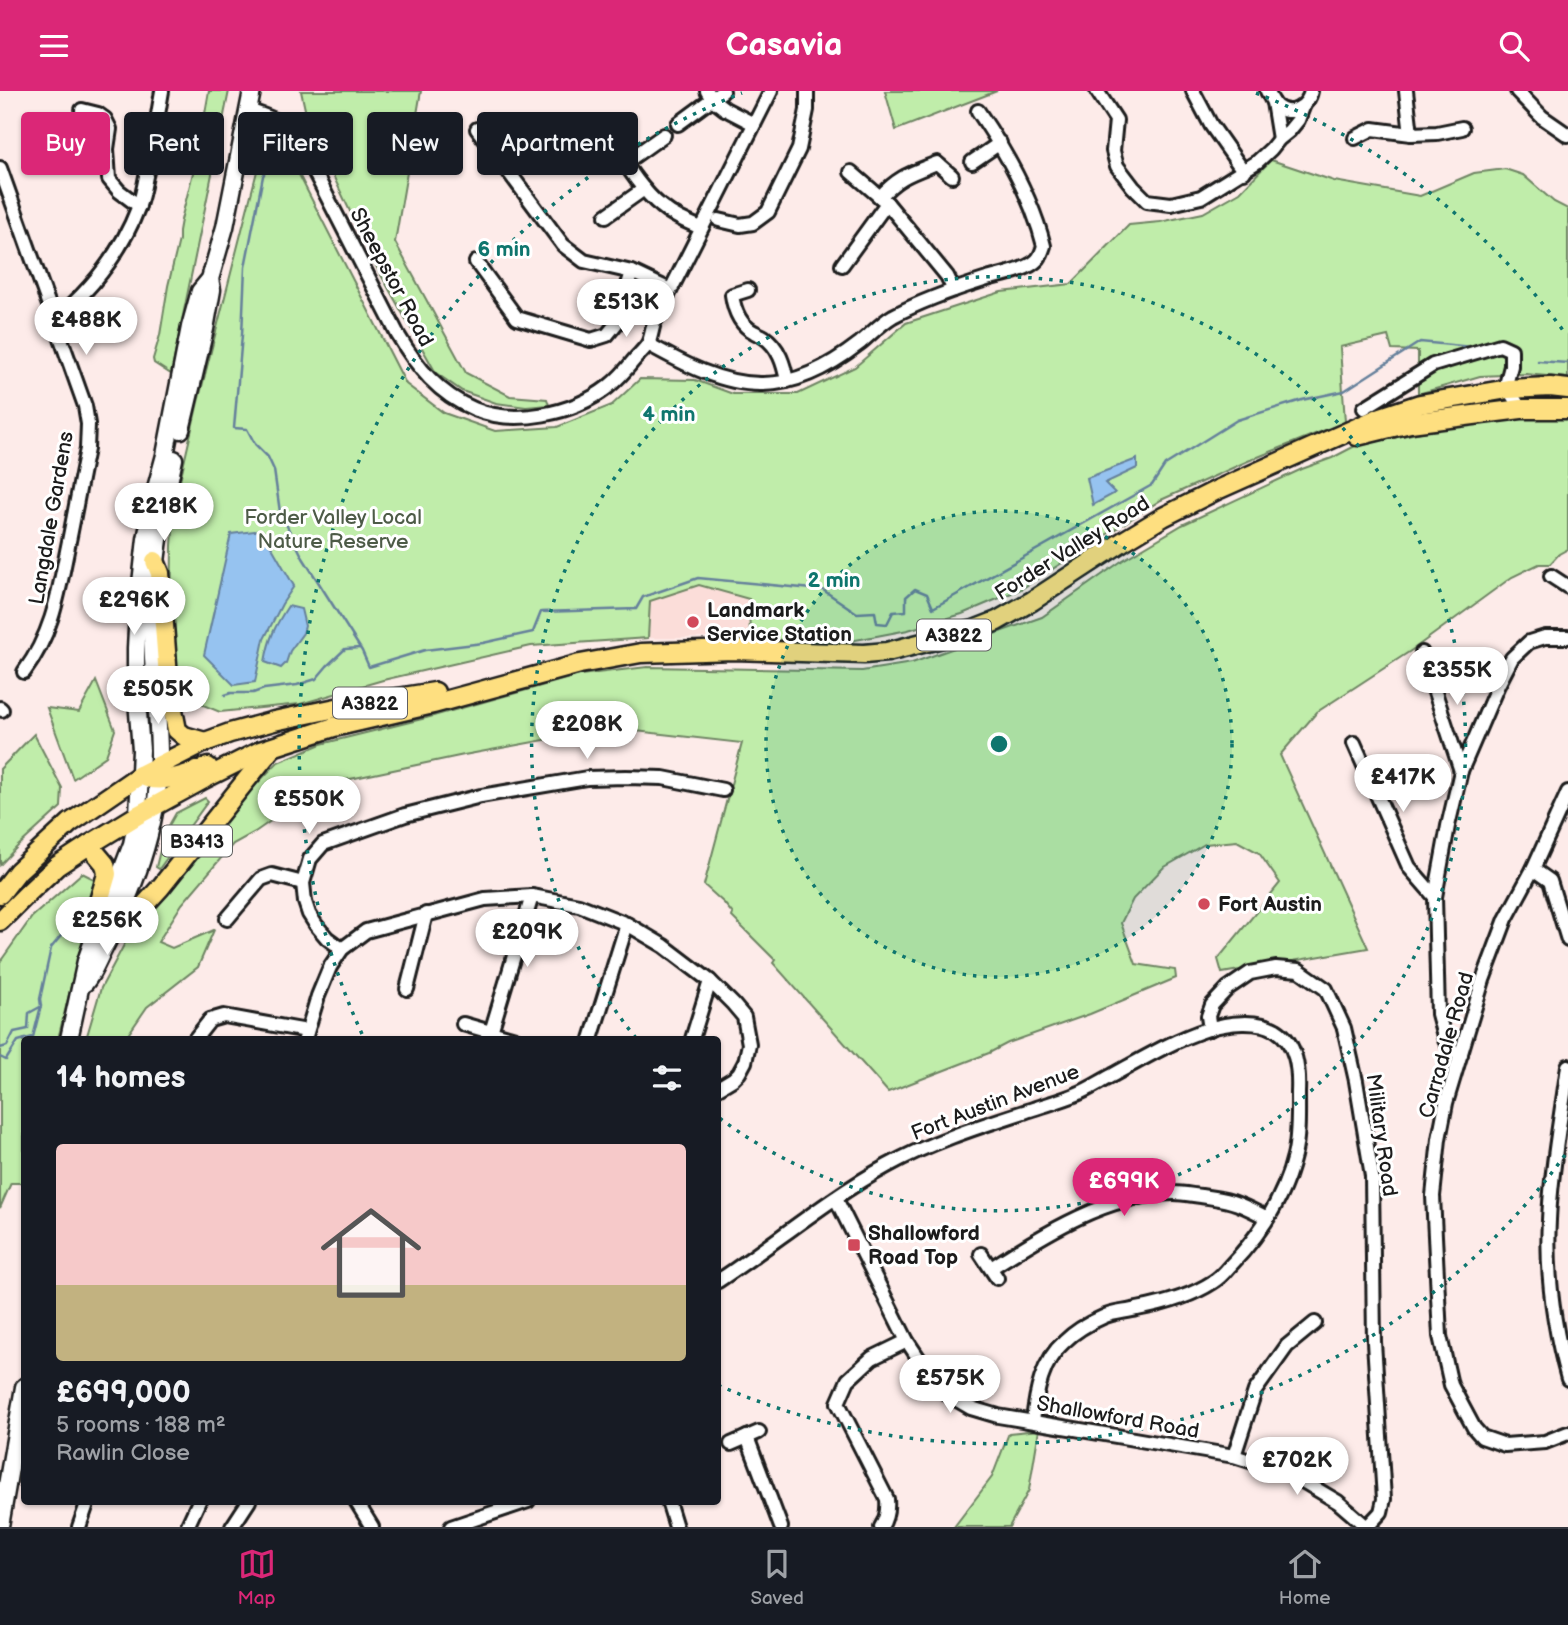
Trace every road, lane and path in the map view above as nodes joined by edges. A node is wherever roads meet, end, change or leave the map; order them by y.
1 (162, 91) edge
2 (252, 91) edge
3 (771, 91) edge
4 (807, 91) edge
5 (1097, 91) edge
6 (1193, 91) edge
7 (1406, 91) edge
8 (1517, 91) edge
9 (714, 94) edge
10 (1269, 95) edge
11 (1310, 96) edge
12 (82, 110) dead end
13 (248, 110) junction
14 (978, 111) dead end
15 (678, 124) dead end
16 (754, 124) junction
17 (1462, 128) dead end
18 (1411, 134) junction
19 (664, 135) dead end
20 (1568, 135) edge
21 (1355, 138) dead end
22 (1279, 139) junction
23 (1000, 143) junction
24 (638, 153) edge
25 (972, 162) dead end
26 (0, 168) edge
27 (1244, 172) junction
28 (850, 173) dead end
29 (512, 175) edge
30 (635, 175) edge
31 (952, 176) dead end
32 (644, 188) junction
33 (883, 200) junction
34 (139, 206) junction
35 (607, 216) dead end
36 (719, 220) dead end
37 (701, 228) junction
38 (476, 262) dead end
39 (842, 265) dead end
40 (632, 272) junction
41 (209, 279) junction
42 (670, 290) junction
43 (748, 290) dead end
44 (954, 290) junction
45 (55, 320) junction
46 (648, 344) junction
47 (786, 381) junction
48 (1508, 389) junction
49 (1568, 389) edge
50 (1364, 408) dead end
51 (1521, 409) junction
52 (1568, 409) edge
53 (1316, 445) junction
54 (155, 561) junction
55 (1551, 576) dead end
56 (1568, 587) edge
57 (1568, 637) edge
58 (1422, 653) dead end
59 (548, 671) junction
60 (24, 673) dead end
61 (205, 742) junction
62 (1354, 743) dead end
63 (1452, 745) junction
64 (1472, 747) junction
65 (266, 749) junction
66 (1461, 771) junction
67 (152, 774) junction
68 (723, 790) dead end
69 (1568, 792) edge
70 (155, 807) junction
71 (138, 815) junction
72 (89, 845) junction
73 (1534, 869) junction
74 (303, 883) junction
75 (0, 894) edge
76 (532, 896) junction
77 (1435, 897) junction
78 (426, 914) junction
79 (227, 919) dead end
80 (0, 921) edge
81 (627, 925) junction
82 (116, 926) junction
83 (96, 932) junction
84 (1568, 940) edge
85 (342, 949) junction
86 (710, 981) junction
87 (407, 989) dead end
88 (80, 991) junction
89 (463, 1024) dead end
90 (1210, 1029) junction
91 (491, 1032) junction
92 (306, 1035) edge
93 (70, 1036) edge
94 (197, 1036) edge
95 (505, 1036) edge
96 (592, 1036) edge
97 (693, 1036) edge
98 (1461, 1054) junction
99 (1568, 1066) edge
100 (721, 1086) edge
101 (836, 1199) junction
102 (1267, 1218) junction
103 (981, 1254) dead end
104 (721, 1278) edge
105 (1315, 1324) dead end
106 (907, 1341) junction
107 (1568, 1379) edge
108 (21, 1404) edge
109 (1033, 1421) junction
110 (1568, 1433) edge
111 (731, 1444) dead end
112 (1234, 1456) junction
113 (87, 1505) edge
114 (196, 1505) edge
115 (246, 1505) edge
116 (358, 1505) edge
117 (516, 1505) edge
118 (669, 1505) edge
119 (0, 1526) edge
120 (79, 1527) edge
121 (187, 1527) edge
122 (232, 1527) edge
123 (372, 1527) edge
124 (451, 1527) edge
125 (676, 1527) edge
126 (781, 1527) edge
127 (881, 1527) edge
128 (1367, 1527) edge

1 - 34 street
2 - 13 main road
3 - 16 street, Sheepstor Road
4 - 36 street
5 - 27 street
6 - 27 street
7 - 18 street
8 - 20 street
9 - 15 street
9 - 16 street
10 - 11 street
10 - 22 street
11 - 22 street
12 - 34 street
13 - 41 main road
13 - 46 street, Sheepstor Road
14 - 23 street
16 - 37 street, Sheepstor Road
17 - 18 street
18 - 21 street
19 - 24 street
22 - 27 street
23 - 25 street
23 - 44 street
26 - 45 street, Langdale Gardens
28 - 33 street
29 - 40 street
30 - 32 street
31 - 33 street
32 - 35 street
32 - 37 street
33 - 39 street
33 - 44 street
34 - 45 street
37 - 42 street, Sheepstor Road
38 - 40 street
40 - 42 street
41 - 54 main road
41 - 67 main road
42 - 46 street, Sheepstor Road
43 - 47 street
44 - 47 street
45 - 60 street, Langdale Gardens
46 - 47 street
48 - 49 main road, Forder Valley Road / A3822
48 - 50 street
48 - 51 street
48 - 53 main road, Forder Valley Road / A3822
51 - 52 main road, Forder Valley Road / A3822
51 - 53 main road, Forder Valley Road / A3822
53 - 59 main road, Forder Valley Road / A3822
54 - 61 main road
54 - 67 main road
55 - 56 street
57 - 64 street
58 - 63 street
59 - 61 main road, Forder Valley Road / A3822
59 - 65 main road, Forder Valley Road / A3822
61 - 67 main road, Forder Valley Road / A3822
62 - 77 street
63 - 64 street
63 - 66 street
64 - 66 street
65 - 67 main road
65 - 70 main road, Forder Valley Road / A3822
65 - 82 main road, B3413
66 - 77 street
67 - 70 main road, B3413
67 - 71 main road, B3413
67 - 75 main road, A3822
68 - 74 street
69 - 73 street, Carradale Road
70 - 71 main road, Forder Valley Road / A3822
70 - 82 main road, B3413
71 - 72 main road, Forder Valley Road / A3822
71 - 83 main road, B3413
72 - 80 main road, A3822
72 - 83 main road
73 - 84 street
73 - 98 street, Carradale Road
74 - 79 street
74 - 85 street
76 - 78 street
76 - 81 street
76 - 91 street
77 - 98 street
78 - 85 street
78 - 87 street
81 - 86 street
81 - 96 street
82 - 88 main road, B3413
83 - 88 main road, B3413
85 - 92 street
86 - 97 street
86 - 100 street
88 - 93 main road, B3413
89 - 91 street
90 - 101 street, Fort Austin Avenue
90 - 102 street, Fort Austin Avenue
90 - 128 street, Military Road
91 - 95 street
92 - 94 street
98 - 110 street, Carradale Road
99 - 107 street
101 - 104 street, Fort Austin Avenue
101 - 106 street, Shallowford Road
102 - 103 street
102 - 109 street, Fort Austin Avenue
105 - 112 street
106 - 109 street, Shallowford Road
106 - 127 street
108 - 119 main road
109 - 112 street, Shallowford Road
111 - 126 street
112 - 128 street, Shallowford Road
113 - 120 street
114 - 121 street
115 - 122 street
116 - 123 street
117 - 124 street
118 - 125 street

